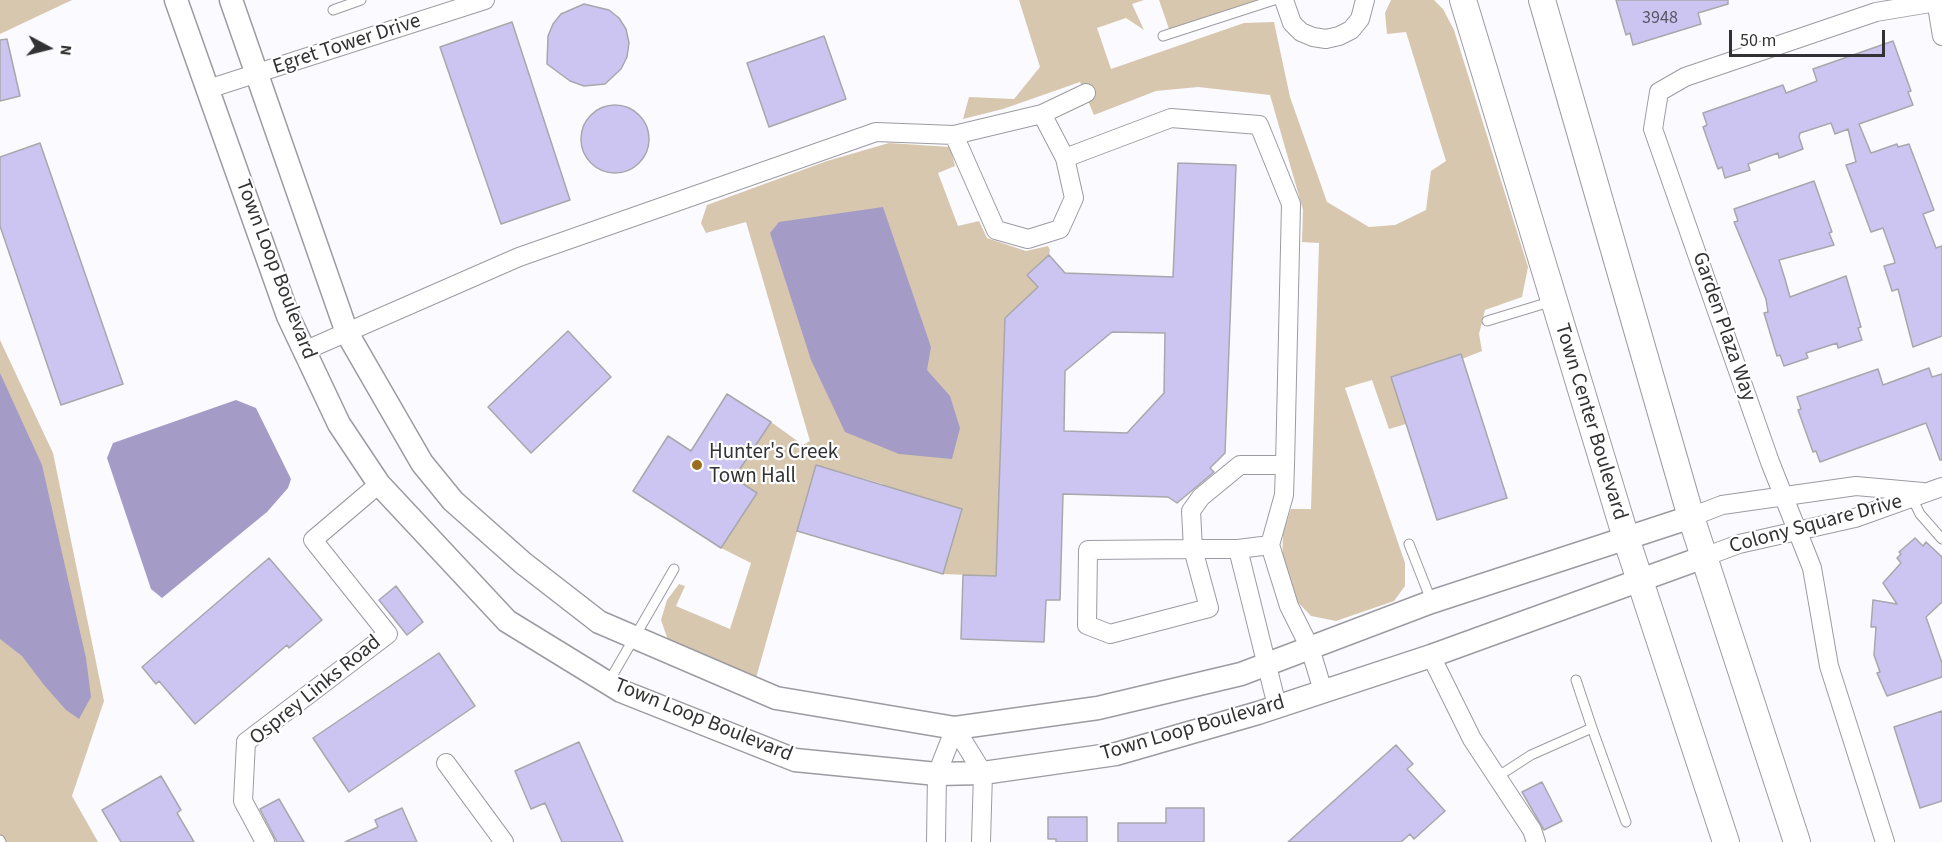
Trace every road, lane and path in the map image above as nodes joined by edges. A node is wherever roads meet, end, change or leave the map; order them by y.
1 (176, 0) edge
2 (231, 0) edge
3 (361, 0) edge
4 (485, 0) edge
5 (1274, 0) edge
6 (1284, 0) edge
7 (1365, 0) edge
8 (1463, 0) edge
9 (1542, 0) edge
10 (1936, 1) edge
11 (333, 10) dead end
12 (1163, 36) dead end
13 (1942, 36) edge
14 (255, 75) junction
15 (208, 89) junction
16 (1086, 93) dead end
17 (1042, 114) junction
18 (954, 135) junction
19 (1065, 159) junction
20 (1553, 301) junction
21 (1488, 321) dead end
22 (347, 333) junction
23 (304, 351) junction
24 (1285, 465) junction
25 (379, 484) junction
26 (1927, 492) edge
27 (1783, 495) junction
28 (1692, 517) junction
29 (1796, 530) junction
30 (1626, 538) junction
31 (1942, 539) edge
32 (1270, 544) junction
33 (1409, 544) dead end
34 (1193, 549) junction
35 (1239, 549) junction
36 (1704, 557) junction
37 (674, 569) dead end
38 (1641, 581) junction
39 (1431, 602) junction
40 (635, 638) junction
41 (1310, 648) junction
42 (1431, 656) junction
43 (1266, 664) junction
44 (1576, 680) dead end
45 (608, 683) junction
46 (1323, 691) junction
47 (1277, 706) junction
48 (955, 728) junction
49 (1593, 728) junction
50 (446, 763) dead end
51 (983, 773) junction
52 (936, 774) junction
53 (1497, 777) junction
54 (1626, 822) dead end
55 (265, 842) edge
56 (504, 842) edge
57 (936, 842) edge
58 (981, 842) edge
59 (1536, 842) edge
60 (1726, 842) edge
61 (1797, 842) edge
62 (1885, 842) edge

1 - 15 street, Town Loop Boulevard
2 - 14 street, Town Loop Boulevard
3 - 11 lane
4 - 14 street, Egret Tower Drive
5 - 12 lane
6 - 7 street
8 - 20 main road, Town Center Boulevard
9 - 28 main road
10 - 13 street
10 - 27 street, Garden Plaza Way
14 - 15 street, Egret Tower Drive
14 - 22 street, Town Loop Boulevard
15 - 23 street, Town Loop Boulevard
16 - 17 street
17 - 18 street
17 - 19 street
18 - 19 street
18 - 22 street
19 - 24 street
20 - 21 lane
20 - 30 main road, Town Center Boulevard
22 - 23 street
22 - 40 street, Town Loop Boulevard
23 - 25 street, Town Loop Boulevard
24 - 32 street
24 - 34 street
25 - 45 street, Town Loop Boulevard
25 - 55 street, Osprey Links Road
26 - 27 street, Colony Square Drive
26 - 29 street, Colony Square Drive
26 - 31 lane
27 - 28 street, Colony Square Drive
27 - 29 street, Garden Plaza Way
28 - 30 street, Town Loop Boulevard
28 - 36 main road
29 - 36 street, Colony Square Drive
29 - 62 street, Garden Plaza Way
30 - 38 main road, Town Center Boulevard
30 - 39 street, Town Loop Boulevard
32 - 35 street
32 - 41 street
33 - 39 lane
34 - 34 street
34 - 35 street
35 - 43 street
36 - 38 street, Town Loop Boulevard
36 - 61 main road
37 - 40 lane
38 - 42 street, Town Loop Boulevard
38 - 60 main road, Town Center Boulevard
39 - 41 street, Town Loop Boulevard
40 - 45 lane
40 - 48 street, Town Loop Boulevard
41 - 43 street, Town Loop Boulevard
41 - 46 street
42 - 46 street, Town Loop Boulevard
42 - 53 street
43 - 47 street
43 - 48 street, Town Loop Boulevard
44 - 49 lane
45 - 52 street, Town Loop Boulevard
46 - 47 street, Town Loop Boulevard
47 - 51 street, Town Loop Boulevard
48 - 51 street
48 - 52 street
49 - 53 lane
49 - 54 lane
50 - 56 street
51 - 52 street, Town Loop Boulevard
51 - 58 street
52 - 57 street
53 - 59 street

